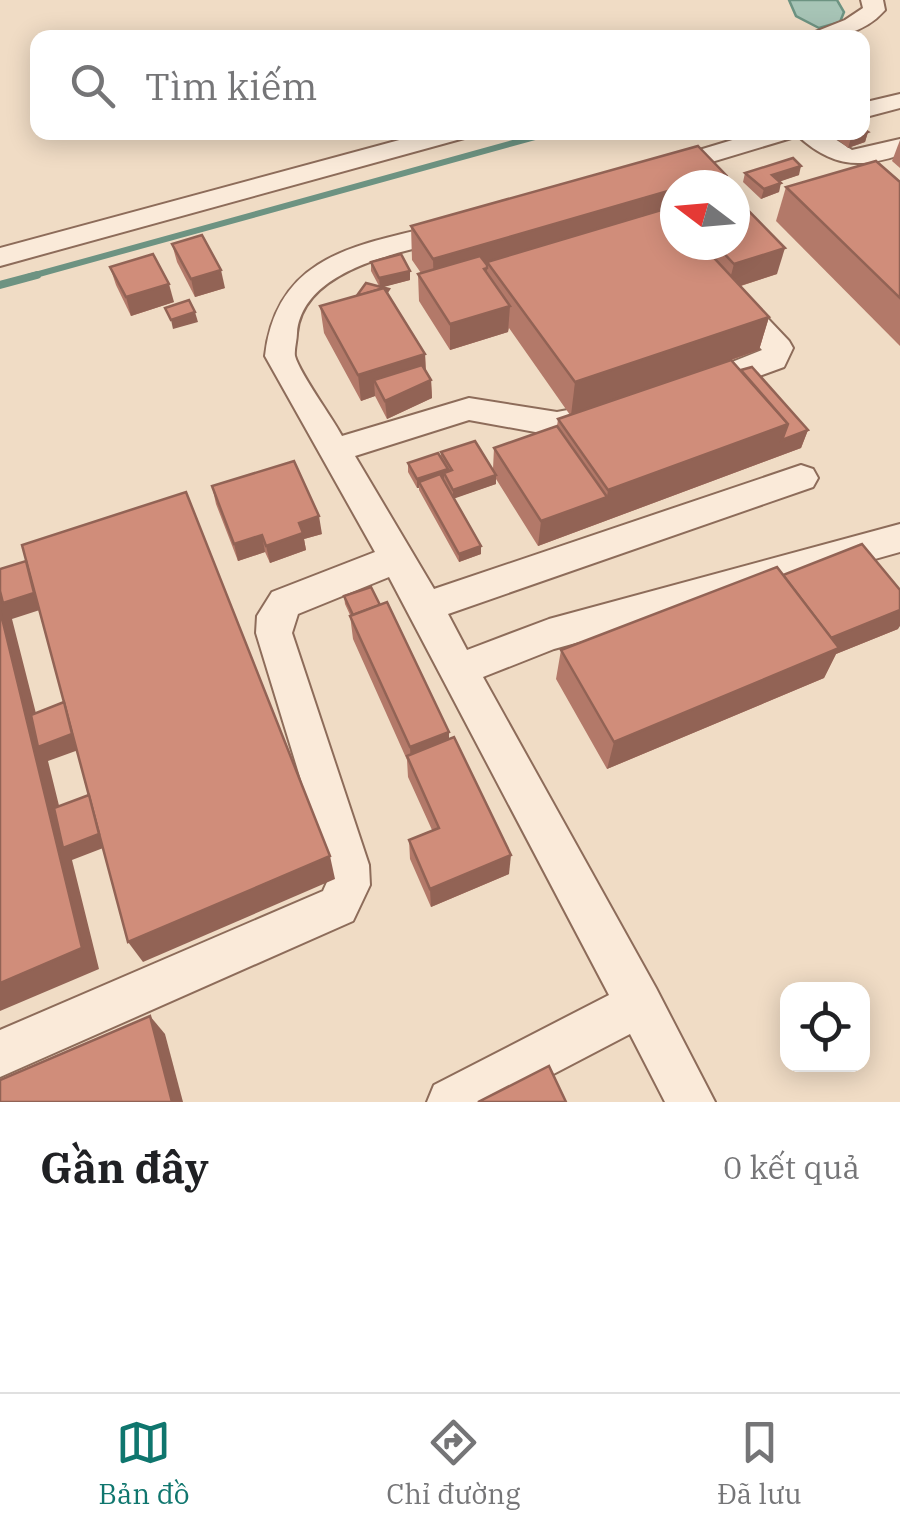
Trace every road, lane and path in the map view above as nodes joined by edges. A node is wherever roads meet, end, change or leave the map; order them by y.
1 (872, 0) edge
2 (838, 30) edge
3 (900, 101) edge
4 (870, 109) edge
5 (430, 140) edge
6 (761, 140) edge
7 (819, 140) edge
8 (900, 148) edge
9 (630, 178) edge
10 (480, 222) edge
11 (0, 257) edge
12 (696, 260) edge
13 (672, 394) edge
14 (634, 406) edge
15 (335, 450) junction
16 (801, 478) dead end
17 (900, 538) edge
18 (395, 559) junction
19 (425, 606) junction
20 (458, 670) junction
21 (640, 1004) junction
22 (0, 1054) edge
23 (450, 1102) edge
24 (691, 1102) edge

1 - 2 lane
3 - 4 lane
5 - 11 lane
6 - 9 lane
7 - 8 lane
10 - 15 lane
12 - 13 lane
14 - 15 lane
15 - 18 lane
16 - 19 lane
17 - 20 lane
18 - 19 lane
18 - 22 lane
19 - 20 lane
20 - 21 lane
21 - 23 lane
21 - 24 lane

